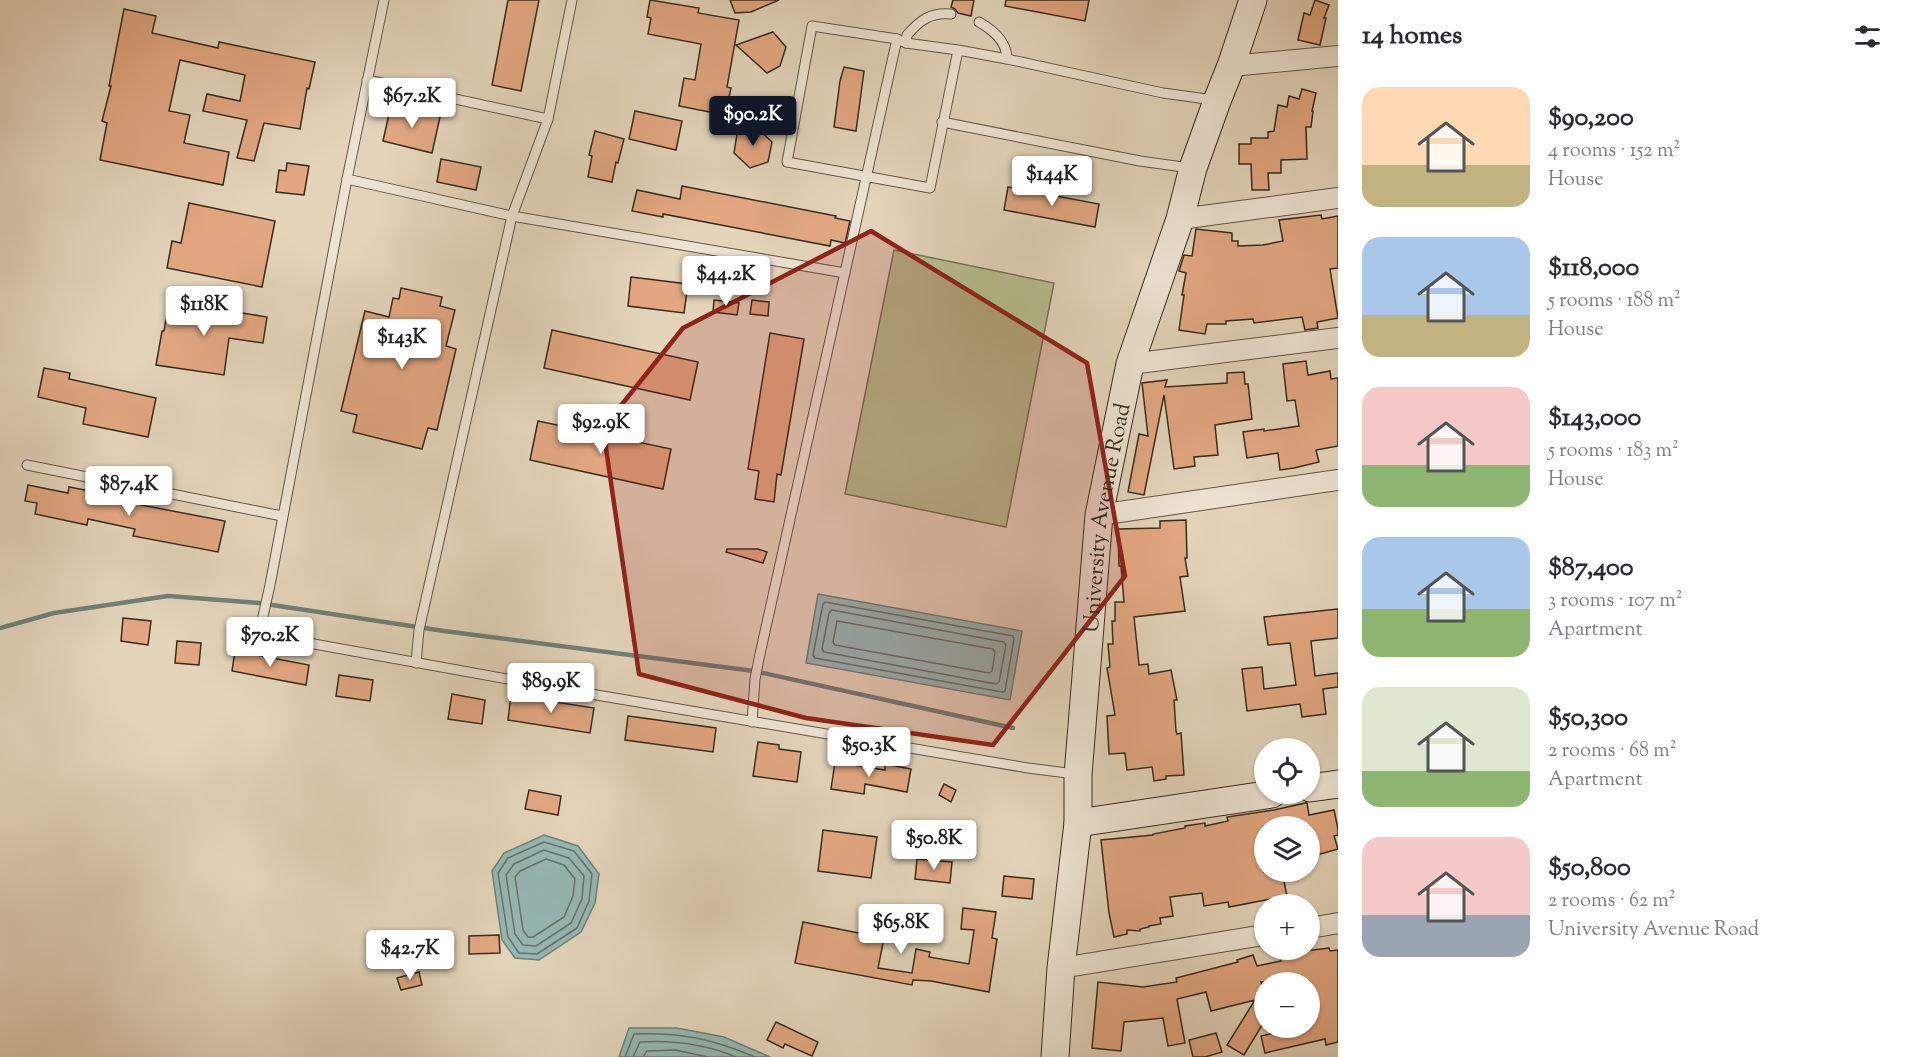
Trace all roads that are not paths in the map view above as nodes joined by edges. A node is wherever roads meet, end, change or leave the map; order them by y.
1 (384, 0) edge
2 (572, 0) edge
3 (1253, 0) edge
4 (951, 14) dead end
5 (979, 22) dead end
6 (897, 39) junction
7 (906, 44) junction
8 (958, 50) junction
9 (1338, 56) edge
10 (1007, 59) junction
11 (1231, 66) junction
12 (367, 80) junction
13 (1216, 101) junction
14 (548, 119) junction
15 (942, 122) junction
16 (1193, 168) junction
17 (867, 177) junction
18 (346, 179) junction
19 (1338, 198) edge
20 (512, 216) junction
21 (1180, 219) junction
22 (845, 273) junction
23 (1338, 338) edge
24 (1130, 364) junction
25 (27, 465) dead end
26 (1338, 480) edge
27 (1099, 515) junction
28 (282, 516) junction
29 (416, 663) junction
30 (752, 722) junction
31 (1078, 775) junction
32 (1338, 783) edge
33 (1320, 786) edge
34 (1254, 797) edge
35 (1078, 823) junction
36 (1338, 923) edge
37 (1320, 926) edge
38 (1254, 937) edge
39 (1061, 968) junction
40 (1055, 1057) edge

1 - 12 lane
2 - 14 lane
3 - 11 main road, University Avenue Road
4 - 7 lane
5 - 10 lane
6 - 7 lane
6 - 17 lane
6 - 17 lane
7 - 8 lane
8 - 10 lane
8 - 15 lane
9 - 11 street
10 - 13 lane
11 - 13 main road, University Avenue Road
12 - 14 lane
12 - 18 lane
13 - 16 main road, University Avenue Road
14 - 20 lane
15 - 16 lane
15 - 17 lane
16 - 21 main road, University Avenue Road
17 - 22 lane
18 - 20 lane
18 - 28 lane
19 - 21 street
20 - 22 lane
20 - 29 lane
21 - 24 main road, University Avenue Road
22 - 30 lane
23 - 24 street
24 - 27 main road, University Avenue Road
25 - 28 lane
26 - 27 street
27 - 31 main road, University Avenue Road
28 - 29 lane
29 - 30 lane
30 - 31 lane
31 - 35 main road, University Avenue Road
32 - 33 main road
34 - 35 main road
35 - 39 main road, University Avenue Road
36 - 37 street
38 - 39 street
39 - 40 main road, University Avenue Road

